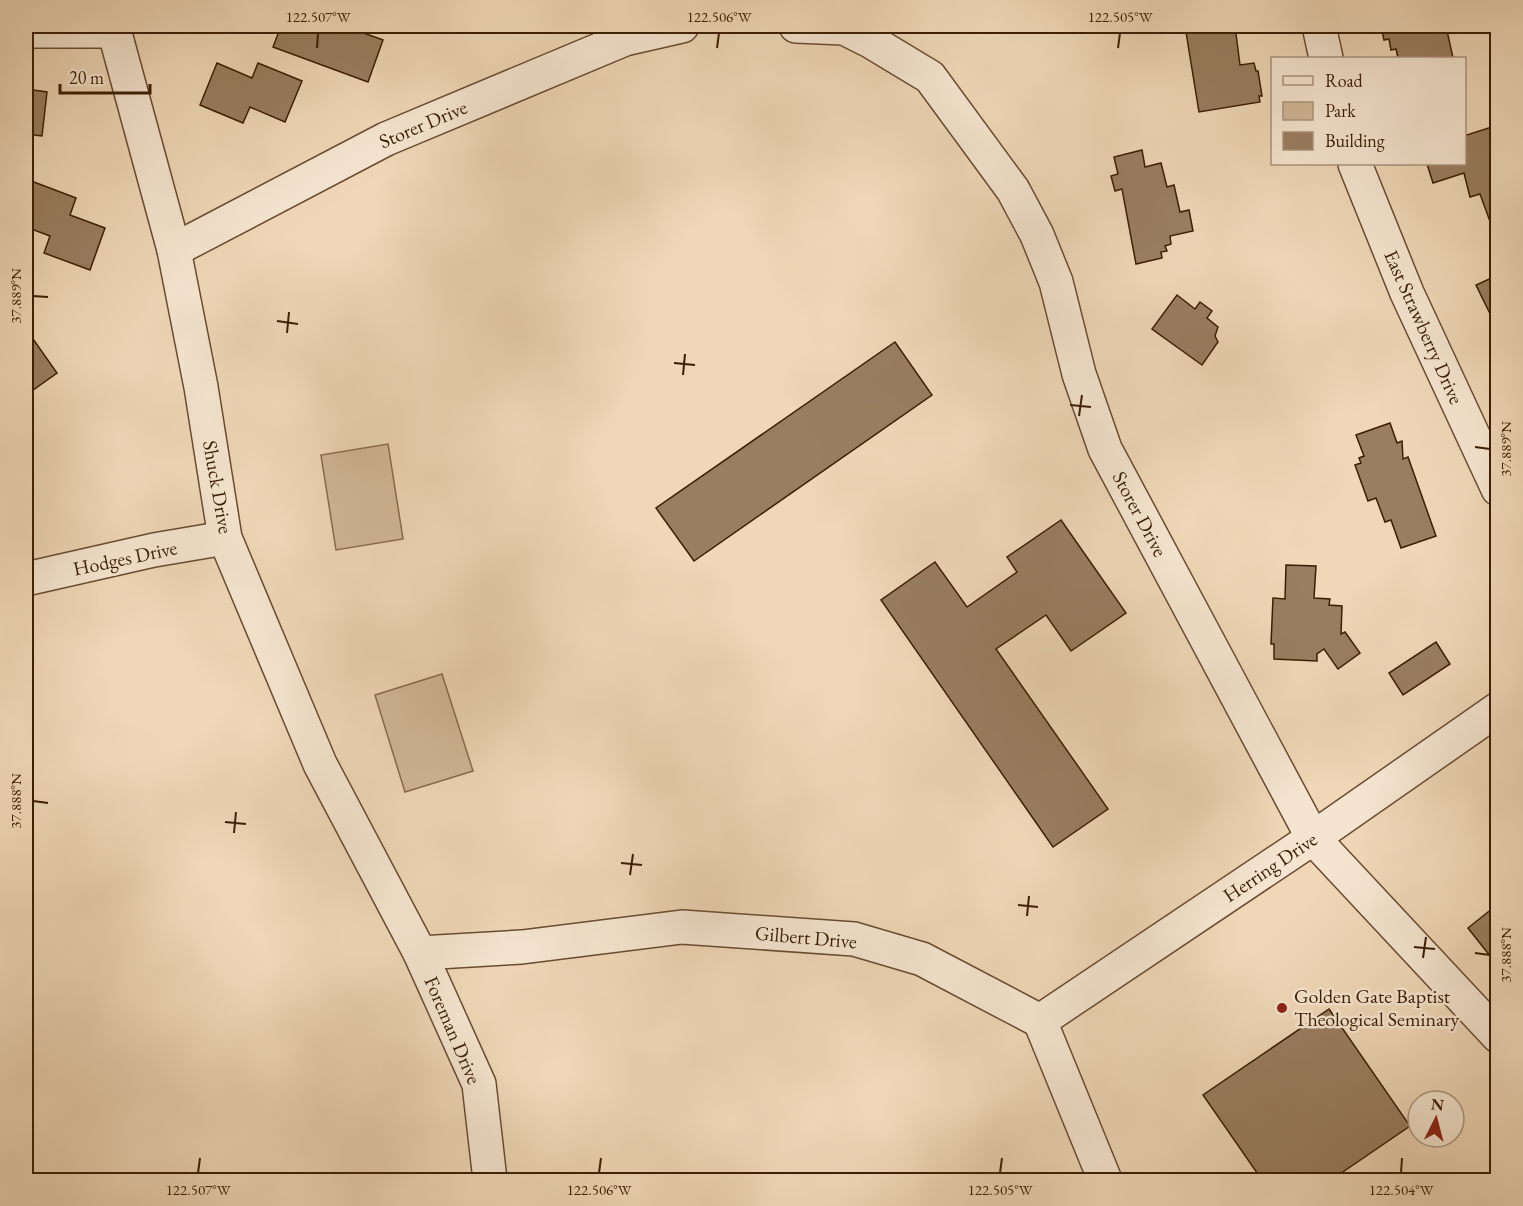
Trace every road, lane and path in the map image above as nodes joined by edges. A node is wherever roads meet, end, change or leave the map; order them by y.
1 (682, 26) edge
2 (796, 26) edge
3 (1319, 26) edge
4 (845, 27) edge
5 (113, 28) edge
6 (26, 31) edge
7 (1326, 57) edge
8 (1355, 165) edge
9 (174, 250) junction
10 (1497, 489) edge
11 (225, 538) junction
12 (26, 579) edge
13 (1497, 709) edge
14 (1313, 838) junction
15 (420, 953) junction
16 (1040, 1021) junction
17 (1497, 1036) edge
18 (490, 1180) edge
19 (1105, 1180) edge

1 - 9 street, Storer Drive
2 - 4 street, Storer Drive
3 - 7 street
4 - 14 street, Storer Drive
5 - 6 street
5 - 9 street, Shuck Drive
8 - 10 street, East Strawberry Drive
9 - 11 street, Shuck Drive
11 - 12 street, Hodges Drive
11 - 15 street, Shuck Drive
13 - 14 street, Herring Drive
14 - 16 street, Herring Drive
14 - 17 street, Storer Drive
15 - 16 street, Gilbert Drive
15 - 18 street, Foreman Drive
16 - 19 street

